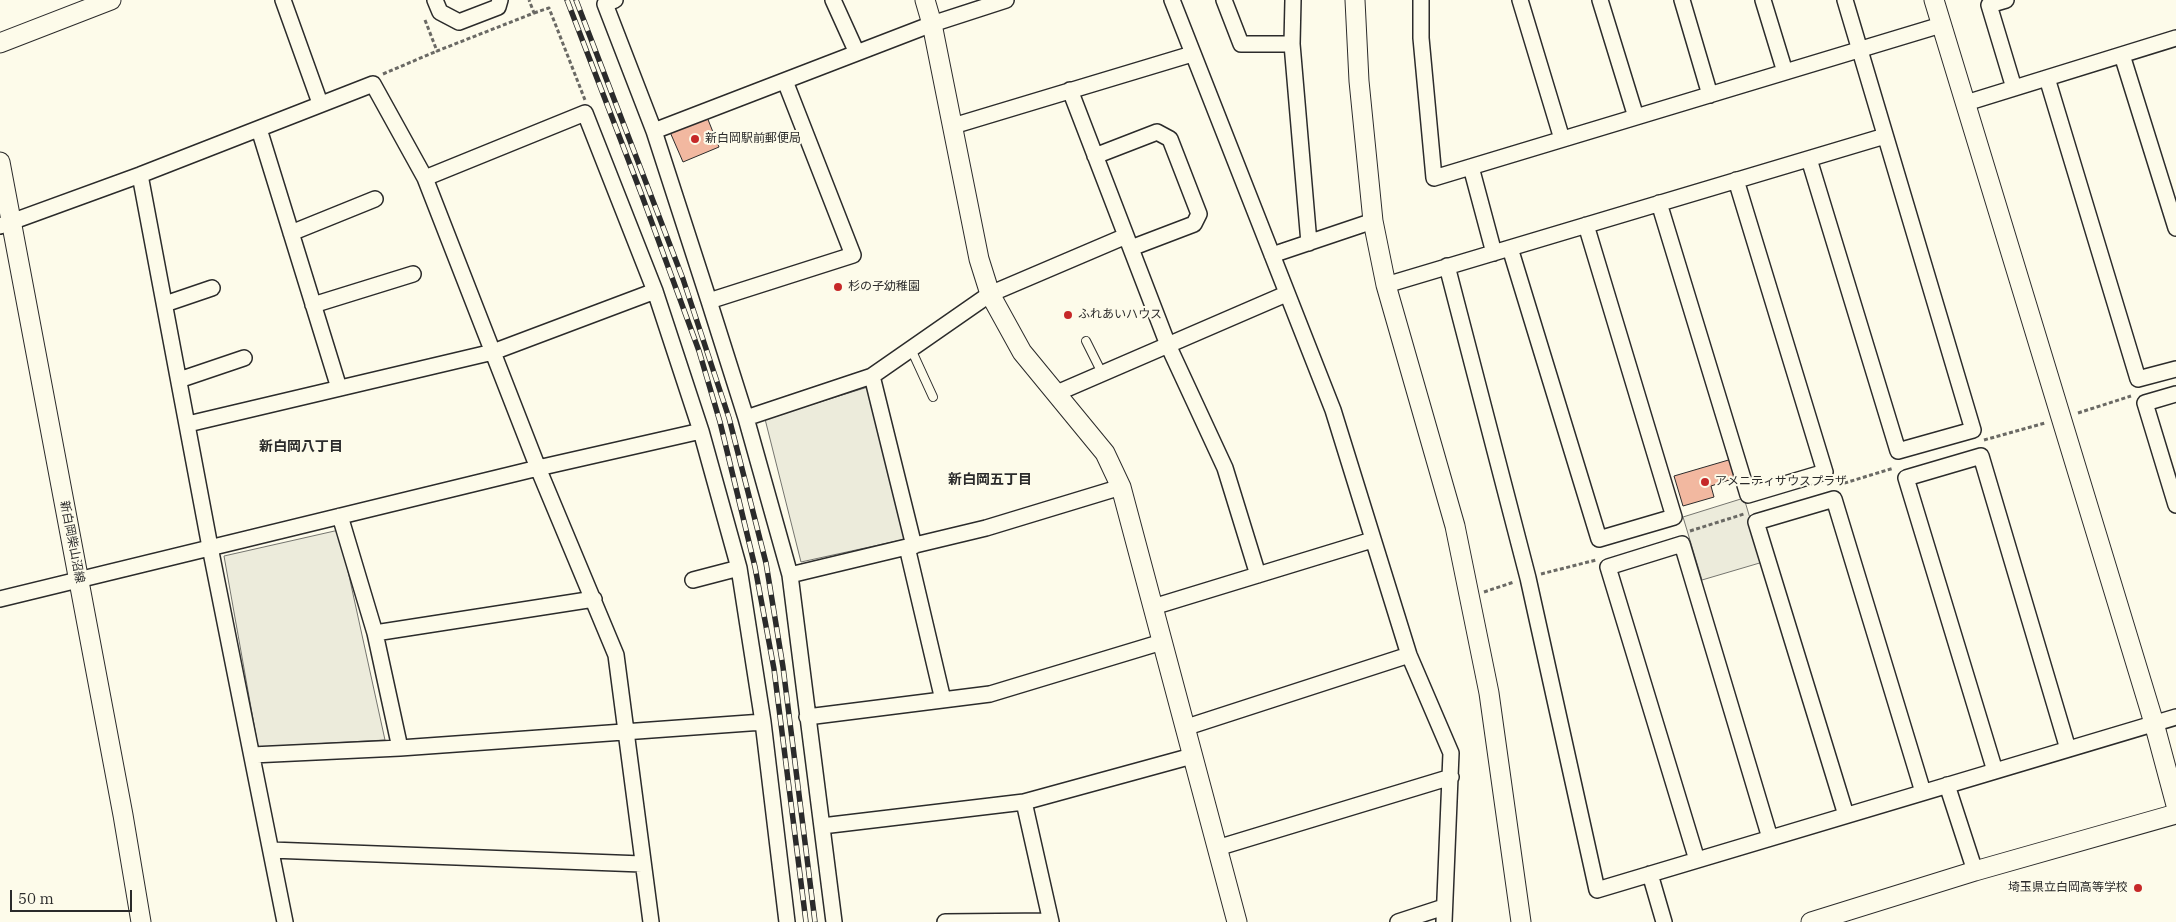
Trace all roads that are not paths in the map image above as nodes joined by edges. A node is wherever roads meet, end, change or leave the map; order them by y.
1 (111, 0) edge
2 (283, 0) edge
3 (435, 0) edge
4 (500, 0) edge
5 (615, 0) edge
6 (833, 0) edge
7 (925, 0) edge
8 (1006, 0) edge
9 (1172, 0) edge
10 (1224, 0) edge
11 (1292, 0) edge
12 (1355, 0) edge
13 (1421, 0) edge
14 (1520, 0) edge
15 (1600, 0) edge
16 (1682, 0) edge
17 (1763, 0) edge
18 (1845, 0) edge
19 (1934, 0) edge
20 (2006, 0) edge
21 (932, 24) junction
22 (1941, 25) junction
23 (2176, 38) edge
24 (0, 43) edge
25 (1292, 44) junction
26 (1860, 50) junction
27 (857, 53) junction
28 (1192, 54) junction
29 (2122, 55) junction
30 (1785, 72) junction
31 (2047, 78) junction
32 (785, 80) junction
33 (2014, 88) junction
34 (1070, 90) junction
35 (1710, 95) junction
36 (1966, 103) junction
37 (320, 104) junction
38 (1636, 117) junction
39 (953, 126) junction
40 (258, 129) junction
41 (654, 131) junction
42 (1885, 136) junction
43 (1562, 139) junction
44 (1095, 156) junction
45 (1809, 158) junction
46 (0, 162) edge
47 (1471, 167) junction
48 (140, 175) junction
49 (425, 178) junction
50 (1736, 180) junction
51 (375, 199) dead end
52 (1659, 203) junction
53 (1373, 221) junction
54 (6, 224) edge
55 (1586, 225) junction
56 (2176, 228) edge
57 (291, 233) junction
58 (1128, 242) junction
59 (1309, 243) junction
60 (1510, 248) junction
61 (1494, 253) junction
62 (1272, 255) junction
63 (1447, 266) junction
64 (412, 274) dead end
65 (1386, 285) junction
66 (212, 288) dead end
67 (655, 291) junction
68 (990, 294) junction
69 (1286, 294) junction
70 (709, 300) junction
71 (165, 304) junction
72 (313, 305) junction
73 (1086, 341) dead end
74 (1168, 345) junction
75 (911, 349) junction
76 (493, 352) junction
77 (244, 358) dead end
78 (2176, 369) edge
79 (1102, 373) junction
80 (872, 376) junction
81 (180, 380) junction
82 (339, 388) junction
83 (1057, 393) junction
84 (2176, 394) edge
85 (933, 398) dead end
86 (746, 418) junction
87 (188, 424) junction
88 (701, 431) junction
89 (538, 468) junction
90 (1121, 488) junction
91 (2176, 505) edge
92 (340, 516) junction
93 (1372, 540) junction
94 (910, 546) junction
95 (210, 547) junction
96 (739, 568) junction
97 (790, 575) junction
98 (1258, 575) junction
99 (79, 578) junction
100 (693, 580) dead end
101 (0, 599) edge
102 (594, 599) junction
103 (1153, 607) junction
104 (375, 633) junction
105 (1162, 642) junction
106 (1409, 655) junction
107 (943, 700) junction
108 (807, 717) junction
109 (2176, 717) edge
110 (763, 722) junction
111 (2154, 723) junction
112 (1184, 728) junction
113 (625, 730) junction
114 (400, 748) junction
115 (2068, 749) junction
116 (252, 756) junction
117 (1192, 756) junction
118 (1995, 771) junction
119 (1451, 777) junction
120 (1947, 785) junction
121 (1923, 792) junction
122 (1024, 802) junction
123 (2176, 805) edge
124 (2176, 814) edge
125 (1846, 816) junction
126 (822, 826) junction
127 (1770, 838) junction
128 (1218, 848) junction
129 (271, 850) junction
130 (1697, 860) junction
131 (642, 864) junction
132 (1975, 871) junction
133 (1650, 874) junction
134 (1444, 907) junction
135 (1833, 918) edge
136 (1051, 921) edge
137 (141, 922) edge
138 (285, 922) edge
139 (651, 922) edge
140 (787, 922) edge
141 (834, 922) edge
142 (945, 922) edge
143 (1237, 922) edge
144 (1398, 922) edge
145 (1444, 922) edge
146 (1521, 922) edge
147 (1664, 922) edge
148 (1811, 922) edge

1 - 24 street
2 - 37 street
3 - 4 street
5 - 41 street
6 - 27 street
7 - 21 street
8 - 21 street
9 - 28 street
10 - 25 street
11 - 25 street
12 - 53 street
13 - 47 street
14 - 43 street
15 - 38 street
16 - 35 street
17 - 30 street
18 - 26 street
19 - 22 street
20 - 33 street
21 - 27 street
21 - 39 street
22 - 26 street
22 - 36 street
23 - 29 street
25 - 59 street
26 - 30 street
26 - 42 street
27 - 32 street
28 - 34 street
28 - 62 street
29 - 31 street
29 - 56 street
30 - 35 street
31 - 33 street
31 - 78 street
32 - 41 street
32 - 70 street
33 - 36 street
34 - 39 street
34 - 44 street
35 - 38 street
36 - 111 street
37 - 40 street
37 - 49 street
38 - 43 street
39 - 68 street
40 - 48 street
40 - 57 street
41 - 70 street
42 - 45 street
42 - 45 street
43 - 47 street
44 - 58 street
44 - 58 street
45 - 50 street
46 - 54 street, 新白岡柴山沼線
47 - 61 street
48 - 54 street
48 - 71 street
49 - 67 street
49 - 76 street
50 - 52 street
50 - 52 street
51 - 57 street
52 - 55 street
53 - 59 street
53 - 65 street
54 - 99 street, 新白岡柴山沼線
55 - 60 street
55 - 60 street
57 - 72 street
58 - 68 street
58 - 74 street
59 - 62 street
60 - 61 street
61 - 63 street
62 - 69 street
63 - 65 street
63 - 133 street
64 - 72 street
65 - 146 street
66 - 71 street
67 - 76 street
67 - 88 street
68 - 75 street
68 - 83 street
69 - 74 street
69 - 93 street
70 - 86 street
71 - 81 street
72 - 82 street
73 - 79 lane
74 - 79 street
74 - 98 street
75 - 80 street
75 - 85 lane
76 - 82 street
76 - 89 street
77 - 81 street
79 - 83 street
80 - 86 street
80 - 94 street
81 - 87 street
82 - 87 street
83 - 90 street
84 - 91 street
86 - 97 street
87 - 95 street
88 - 89 street
88 - 96 street
89 - 92 street
89 - 102 street
90 - 94 street
90 - 103 street
92 - 95 street
92 - 104 street
93 - 98 street
93 - 106 street
94 - 97 street
94 - 107 street
95 - 99 street
95 - 116 street
96 - 100 street
96 - 110 street
97 - 108 street
98 - 103 street
99 - 101 street
99 - 137 street, 新白岡柴山沼線
102 - 104 street
102 - 113 street
103 - 105 street
104 - 114 street
105 - 107 street
105 - 112 street
106 - 112 street
106 - 119 street
107 - 108 street
108 - 126 street
109 - 111 street
110 - 113 street
110 - 140 street
111 - 115 street
111 - 123 street
112 - 117 street
113 - 114 street
113 - 131 street
114 - 116 street
115 - 118 street
115 - 118 street
116 - 129 street
117 - 122 street
117 - 128 street
118 - 120 street
119 - 128 street
119 - 134 street
120 - 121 street
120 - 132 street
121 - 125 street
121 - 125 street
122 - 126 street
122 - 136 street
124 - 132 street
125 - 127 street
126 - 141 street
127 - 130 street
127 - 130 street
128 - 143 street
129 - 131 street
129 - 138 street
130 - 133 street
131 - 139 street
132 - 135 street
133 - 147 street
134 - 144 street
134 - 145 street
135 - 148 street
136 - 142 street

